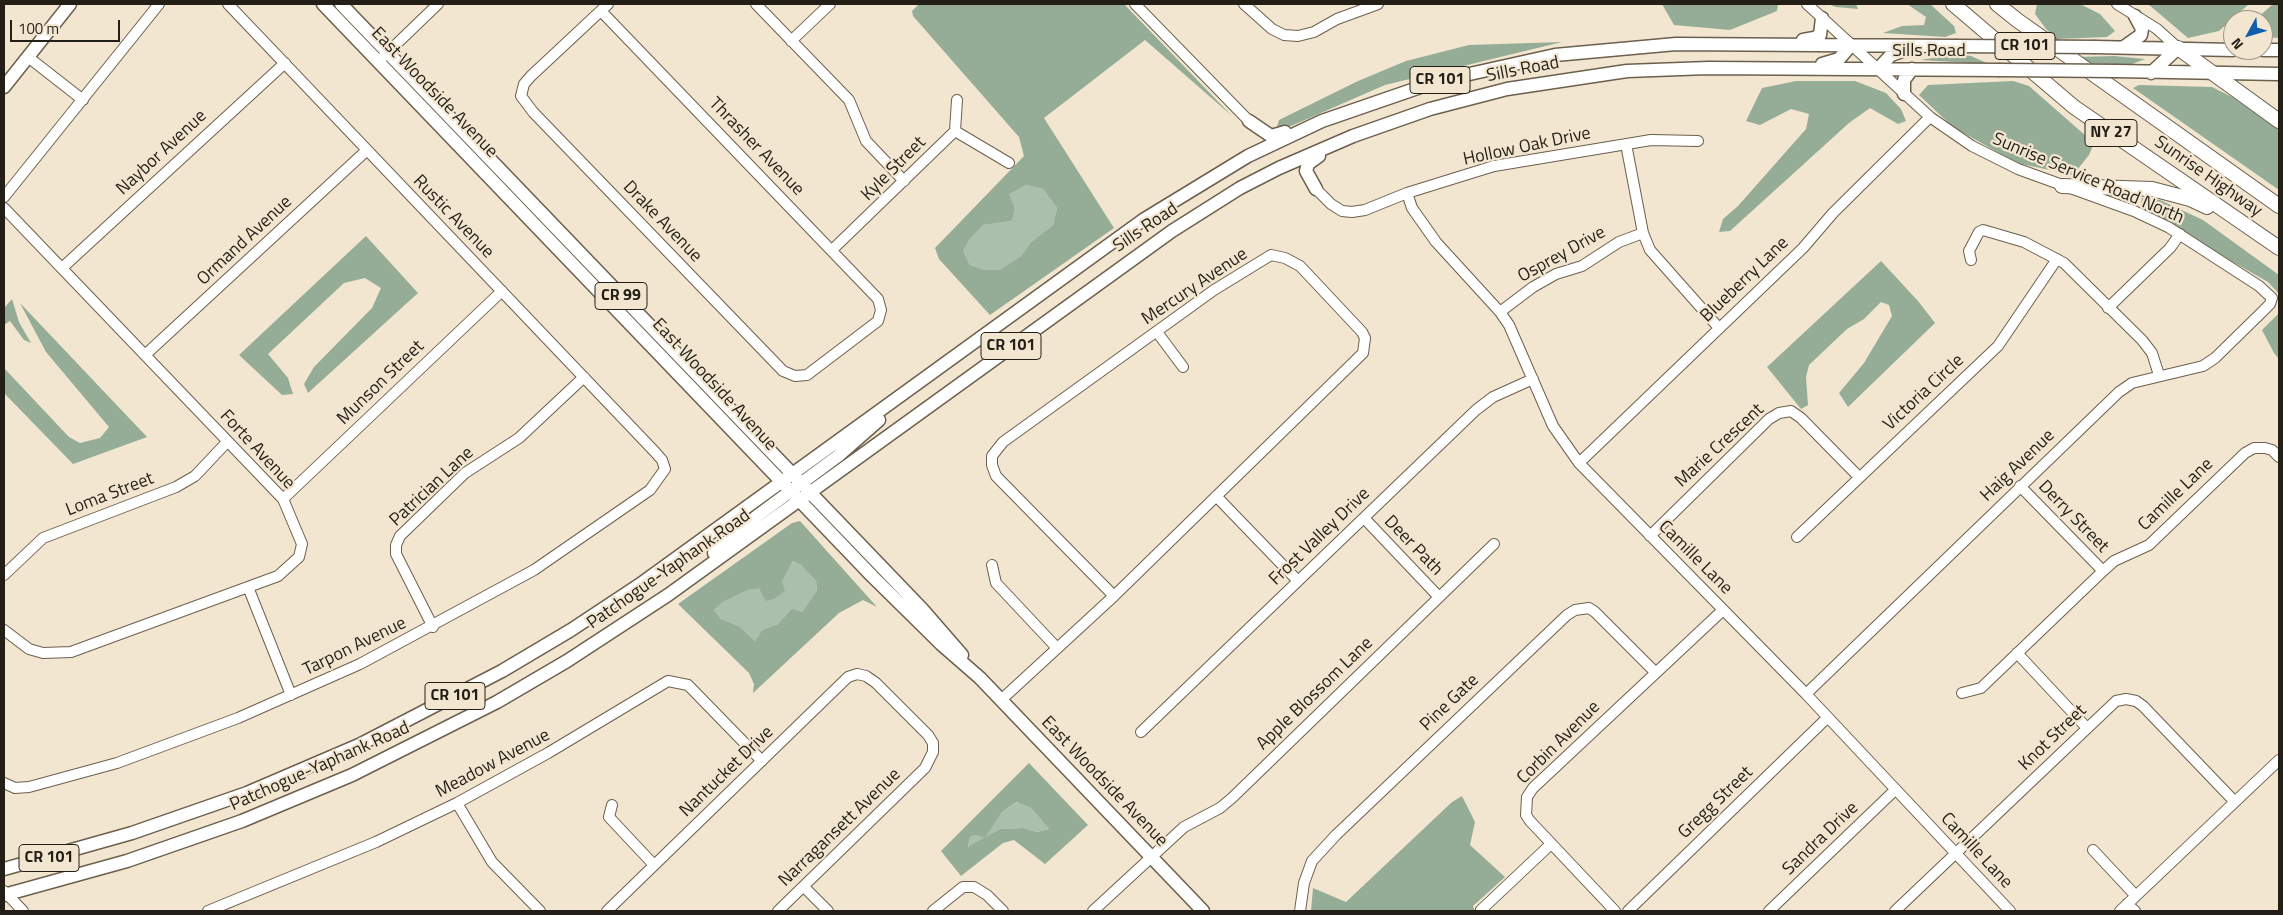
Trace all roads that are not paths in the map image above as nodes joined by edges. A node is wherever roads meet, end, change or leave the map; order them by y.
1 (70, 4) edge
2 (159, 4) edge
3 (228, 4) edge
4 (323, 4) edge
5 (341, 4) edge
6 (438, 4) edge
7 (756, 4) edge
8 (830, 4) edge
9 (1135, 4) edge
10 (1244, 4) edge
11 (1378, 4) edge
12 (1807, 4) edge
13 (1953, 4) edge
14 (1997, 4) edge
15 (2117, 4) edge
16 (605, 7) edge
17 (2135, 16) junction
18 (1822, 18) junction
19 (791, 41) junction
20 (1758, 44) junction
21 (1851, 45) junction
22 (1921, 46) junction
23 (2124, 48) junction
24 (2178, 48) junction
25 (2223, 50) edge
26 (28, 57) junction
27 (383, 57) junction
28 (285, 62) junction
29 (1788, 69) junction
30 (1878, 69) junction
31 (1912, 69) junction
32 (2151, 73) junction
33 (2212, 73) junction
34 (2279, 74) edge
35 (4, 88) edge
36 (1904, 94) junction
37 (83, 100) junction
38 (957, 100) dead end
39 (1362, 106) junction
40 (1930, 117) junction
41 (1249, 121) junction
42 (1393, 121) junction
43 (2279, 121) edge
44 (955, 131) junction
45 (1698, 141) dead end
46 (1626, 144) junction
47 (366, 151) junction
48 (1009, 163) dead end
49 (1211, 177) junction
50 (904, 181) junction
51 (2062, 186) junction
52 (1240, 188) junction
53 (1316, 189) junction
54 (1407, 193) junction
55 (4, 197) edge
56 (2279, 206) edge
57 (4, 208) edge
58 (2238, 220) junction
59 (1643, 233) junction
60 (2180, 234) junction
61 (2279, 248) edge
62 (832, 250) junction
63 (2057, 259) junction
64 (1971, 260) dead end
65 (62, 268) junction
66 (502, 291) junction
67 (2272, 298) joint
68 (2108, 308) junction
69 (881, 310) joint
70 (1500, 312) junction
71 (1719, 328) junction
72 (1157, 332) junction
73 (145, 355) junction
74 (1183, 367) dead end
75 (2159, 376) junction
76 (584, 377) junction
77 (1533, 379) junction
78 (227, 442) junction
79 (655, 452) joint
80 (2279, 457) edge
81 (1579, 463) junction
82 (1859, 477) junction
83 (797, 478) junction
84 (2020, 486) junction
85 (790, 491) junction
86 (810, 492) junction
87 (1216, 496) junction
88 (283, 499) junction
89 (1364, 518) junction
90 (1650, 536) junction
91 (1797, 537) dead end
92 (1494, 544) dead end
93 (992, 565) dead end
94 (2103, 571) junction
95 (4, 575) edge
96 (1298, 581) junction
97 (248, 587) junction
98 (1114, 596) junction
99 (1438, 596) junction
100 (1723, 610) junction
101 (433, 626) junction
102 (4, 630) edge
103 (1057, 648) junction
104 (2018, 653) junction
105 (1656, 672) junction
106 (980, 678) junction
107 (1962, 693) dead end
108 (1806, 694) junction
109 (291, 695) junction
110 (1001, 700) junction
111 (1828, 718) junction
112 (2087, 728) junction
113 (1141, 732) dead end
114 (2279, 760) edge
115 (762, 761) junction
116 (925, 768) joint
117 (4, 783) edge
118 (1895, 790) junction
119 (2235, 802) junction
120 (457, 804) junction
121 (612, 805) dead end
122 (1551, 844) junction
123 (2094, 850) dead end
124 (1957, 852) junction
125 (1152, 858) junction
126 (654, 865) junction
127 (4, 869) edge
128 (804, 887) junction
129 (5, 893) edge
130 (2135, 895) junction
131 (2127, 909) edge
132 (215, 910) edge
133 (23, 911) edge
134 (540, 911) edge
135 (607, 911) edge
136 (778, 911) edge
137 (828, 911) edge
138 (933, 911) edge
139 (1003, 911) edge
140 (1093, 911) edge
141 (1203, 911) edge
142 (1300, 911) edge
143 (1483, 911) edge
144 (1615, 911) edge
145 (1628, 911) edge
146 (1769, 911) edge
147 (1895, 911) edge
148 (2010, 911) edge

1 - 26 main road
2 - 37 street
3 - 28 street, Rustic Avenue
4 - 27 main road, East Woodside Avenue / CR 99
5 - 27 main road, East Woodside Avenue / CR 99
6 - 27 street
7 - 19 street
8 - 19 street
9 - 41 street
10 - 11 street
12 - 18 street, Sunrise Service Road North
13 - 58 highway, Sunrise Highway / NY 27
14 - 56 highway, Sunrise Highway / NY 27
15 - 17 street
16 - 62 street, Thrasher Avenue
16 - 69 street, Drake Avenue
17 - 23 main road
17 - 24 street
18 - 20 main road
18 - 21 street, Sunrise Service Road North
19 - 50 street
20 - 21 main road, Sills Road / CR 101
20 - 39 main road, Sills Road / CR 101
21 - 22 main road, Sills Road / CR 101
21 - 29 main road
21 - 30 street, Sunrise Service Road North
22 - 23 main road, Sills Road / CR 101, bridge
22 - 30 main road
23 - 24 main road, Sills Road / CR 101
24 - 25 main road, Sills Road / CR 101
24 - 32 main road
24 - 33 highway
26 - 35 main road
26 - 37 street
27 - 83 main road, East Woodside Avenue / CR 99
27 - 85 main road, East Woodside Avenue / CR 99
28 - 47 street, Rustic Avenue
28 - 65 street, Naybor Avenue
29 - 30 main road, Sills Road / CR 101
29 - 42 main road, Sills Road / CR 101
30 - 31 main road, Sills Road / CR 101
30 - 36 street, Sunrise Service Road North
31 - 32 main road, Sills Road / CR 101, bridge
31 - 36 main road
32 - 33 main road, Sills Road / CR 101
33 - 34 main road, Sills Road / CR 101
33 - 43 highway
36 - 40 street, Sunrise Service Road North
37 - 55 street
38 - 44 street
39 - 41 main road
39 - 49 main road, Sills Road / CR 101
40 - 51 street, Sunrise Service Road North
40 - 71 street, Blueberry Lane
41 - 49 main road
42 - 52 main road, Sills Road / CR 101
42 - 53 main road
44 - 48 street
44 - 50 street, Kyle Street
45 - 46 street, Hollow Oak Drive
46 - 54 street, Hollow Oak Drive
46 - 59 street
47 - 66 street, Rustic Avenue
47 - 73 street, Ormand Avenue
49 - 83 main road, Sills Road / CR 101
50 - 62 street, Kyle Street
51 - 58 highway
51 - 60 street, Sunrise Service Road North
52 - 53 main road
52 - 86 main road, Sills Road / CR 101
53 - 54 street, Hollow Oak Drive
54 - 70 street, Camille Lane
57 - 65 street, Forte Avenue
58 - 61 highway, Sunrise Highway / NY 27
59 - 70 street, Osprey Drive
59 - 71 street
60 - 67 street, Sunrise Service Road North
60 - 68 street
62 - 69 street, Thrasher Avenue
63 - 64 street
63 - 68 street
63 - 82 street, Victoria Circle
65 - 73 street, Forte Avenue
66 - 76 street, Rustic Avenue
66 - 88 street, Munson Street
67 - 75 street, Haig Avenue
68 - 75 street
70 - 77 street, Camille Lane
71 - 81 street, Blueberry Lane
72 - 74 street
72 - 87 street, Mercury Avenue
72 - 98 street, Mercury Avenue
73 - 78 street, Forte Avenue
75 - 84 street, Haig Avenue
76 - 79 street, Rustic Avenue
76 - 101 street, Patrician Lane
77 - 81 street, Camille Lane
77 - 89 street, Frost Valley Drive
78 - 88 street, Forte Avenue
78 - 95 street, Loma Street
79 - 101 street, Tarpon Avenue
80 - 94 street, Camille Lane
81 - 90 street, Camille Lane
82 - 90 street, Marie Crescent
82 - 91 street, Victoria Circle
83 - 85 main road, Sills Road / CR 101
83 - 86 main road, East Woodside Avenue / CR 99
84 - 94 street, Derry Street
84 - 108 street, Haig Avenue
85 - 86 main road, Sills Road / CR 101
85 - 106 main road, East Woodside Avenue / CR 99
85 - 127 main road, Patchogue-Yaphank Road / CR 101
85 - 129 main road, Patchogue-Yaphank Road / CR 101
86 - 106 main road, East Woodside Avenue / CR 99
87 - 96 street
87 - 98 street, Mercury Avenue
88 - 97 street, Forte Avenue
89 - 96 street, Frost Valley Drive
89 - 99 street, Deer Path
90 - 100 street, Camille Lane
92 - 99 street, Apple Blossom Lane
93 - 103 street
94 - 104 street, Camille Lane
96 - 113 street, Frost Valley Drive
97 - 102 street, Forte Avenue
97 - 109 street
98 - 103 street, Mercury Avenue
99 - 125 street, Apple Blossom Lane
100 - 105 street, Corbin Avenue
100 - 108 street, Camille Lane
101 - 109 street, Tarpon Avenue
103 - 110 street, Mercury Avenue
104 - 107 street, Camille Lane
104 - 112 street
105 - 122 street, Corbin Avenue
105 - 142 street, Pine Gate
106 - 110 main road, East Woodside Avenue / CR 99
108 - 111 street, Camille Lane
109 - 117 street, Tarpon Avenue
110 - 125 main road, East Woodside Avenue / CR 99
111 - 118 street, Camille Lane
111 - 145 street, Gregg Street
112 - 119 street, Knot Street
112 - 124 street, Knot Street
114 - 119 street
115 - 116 street, Nantucket Drive
115 - 120 street, Meadow Avenue
115 - 126 street, Nantucket Drive
116 - 128 street, Narragansett Avenue
118 - 124 street, Camille Lane
118 - 146 street, Sandra Drive
119 - 130 street
120 - 132 street, Meadow Avenue
120 - 134 street
121 - 126 street
122 - 143 street
122 - 144 street, Corbin Avenue
123 - 130 street
124 - 147 street, Knot Street
124 - 148 street, Camille Lane
125 - 140 street, Apple Blossom Lane
125 - 141 main road, East Woodside Avenue / CR 99
126 - 135 street, Nantucket Drive
128 - 136 street, Narragansett Avenue
128 - 137 street
129 - 133 street
130 - 131 street
138 - 139 street

